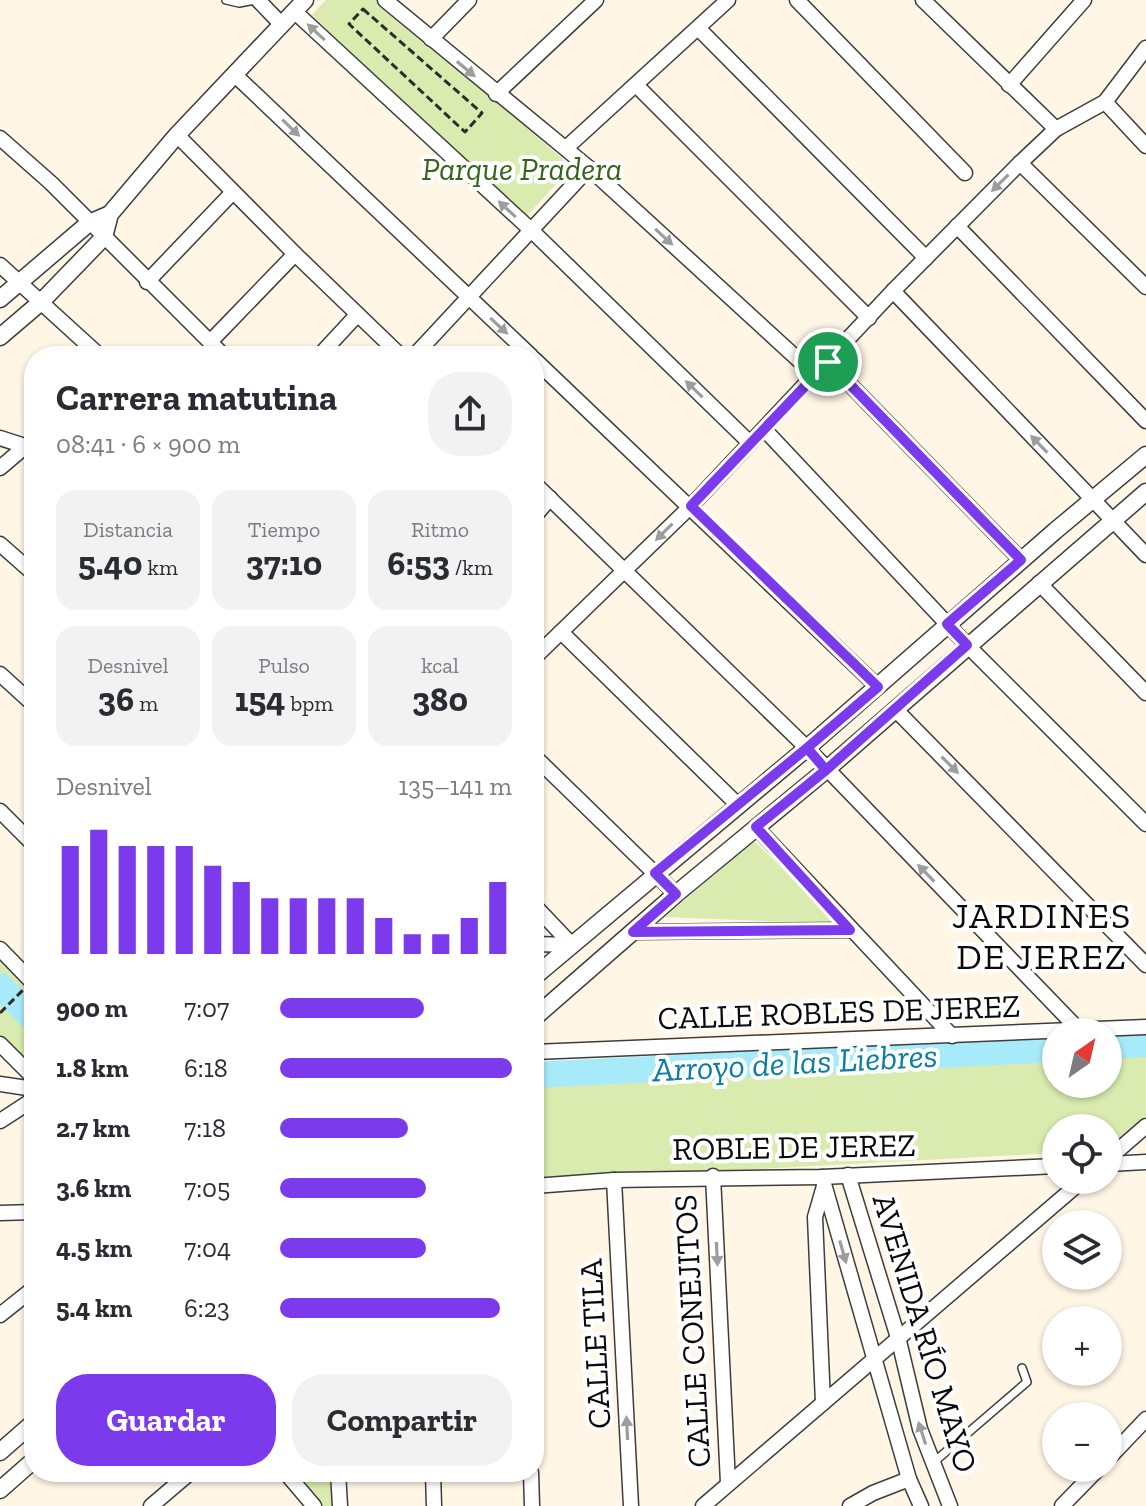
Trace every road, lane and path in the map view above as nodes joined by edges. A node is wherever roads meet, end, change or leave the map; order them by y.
1 (226, 0) edge
2 (256, 0) edge
3 (385, 0) edge
4 (469, 0) edge
5 (596, 0) edge
6 (728, 0) edge
7 (797, 0) edge
8 (923, 0) edge
9 (1084, 0) edge
10 (299, 6) edge
11 (281, 24) junction
12 (698, 28) junction
13 (431, 39) junction
14 (1146, 48) edge
15 (234, 74) junction
16 (1009, 85) junction
17 (637, 86) junction
18 (496, 94) junction
19 (1105, 102) junction
20 (482, 113) joint
21 (1056, 129) junction
22 (177, 135) junction
23 (0, 138) edge
24 (1146, 146) edge
25 (566, 148) junction
26 (1020, 163) junction
27 (589, 168) junction
28 (965, 173) dead end
29 (233, 192) junction
30 (110, 214) junction
31 (89, 223) junction
32 (957, 226) junction
33 (531, 230) junction
34 (104, 237) junction
35 (295, 254) junction
36 (926, 258) junction
37 (0, 265) edge
38 (147, 282) junction
39 (20, 283) junction
40 (1146, 287) edge
41 (893, 291) junction
42 (468, 297) junction
43 (0, 299) edge
44 (41, 302) junction
45 (357, 315) junction
46 (869, 318) junction
47 (0, 337) edge
48 (210, 342) junction
49 (89, 346) edge
50 (214, 346) edge
51 (328, 346) edge
52 (390, 346) edge
53 (423, 346) edge
54 (519, 346) edge
55 (828, 362) junction
56 (544, 369) edge
57 (815, 375) junction
58 (1146, 421) edge
59 (764, 429) junction
60 (0, 438) edge
61 (24, 442) edge
62 (750, 443) junction
63 (24, 448) edge
64 (1146, 455) edge
65 (0, 468) edge
66 (544, 492) edge
67 (1146, 492) edge
68 (550, 498) junction
69 (1092, 501) junction
70 (544, 505) edge
71 (691, 506) junction
72 (1113, 520) junction
73 (0, 544) edge
74 (1146, 555) edge
75 (1021, 560) junction
76 (24, 565) edge
77 (626, 570) junction
78 (1039, 583) junction
79 (947, 624) junction
80 (561, 632) junction
81 (967, 645) junction
82 (544, 648) edge
83 (0, 674) edge
84 (878, 687) junction
85 (1146, 693) edge
86 (24, 696) edge
87 (895, 709) junction
88 (807, 748) junction
89 (544, 766) edge
90 (826, 770) junction
91 (739, 806) junction
92 (0, 811) edge
93 (1146, 824) edge
94 (756, 827) junction
95 (24, 835) edge
96 (655, 873) junction
97 (676, 894) junction
98 (544, 916) edge
99 (850, 930) junction
100 (633, 932) junction
101 (544, 944) edge
102 (572, 945) junction
103 (0, 949) edge
104 (1146, 965) edge
105 (544, 969) edge
106 (24, 974) edge
107 (21, 993) dead end
108 (544, 1009) edge
109 (0, 1013) edge
110 (1067, 1018) edge
111 (1146, 1027) edge
112 (1122, 1028) edge
113 (1042, 1031) edge
114 (952, 1036) junction
115 (0, 1044) edge
116 (544, 1052) edge
117 (24, 1068) edge
118 (0, 1084) edge
119 (24, 1088) edge
120 (24, 1105) edge
121 (0, 1121) edge
122 (1146, 1126) edge
123 (1122, 1148) edge
124 (1122, 1161) edge
125 (1146, 1162) edge
126 (1042, 1167) edge
127 (848, 1175) junction
128 (713, 1176) junction
129 (614, 1180) junction
130 (823, 1181) junction
131 (544, 1185) edge
132 (1067, 1194) edge
133 (24, 1212) edge
134 (0, 1213) edge
135 (24, 1296) edge
136 (0, 1315) edge
137 (899, 1341) junction
138 (875, 1361) junction
139 (1022, 1368) dead end
140 (823, 1403) junction
141 (1146, 1419) edge
142 (24, 1431) edge
143 (1122, 1444) edge
144 (0, 1452) edge
145 (933, 1464) junction
146 (24, 1469) edge
147 (909, 1479) junction
148 (179, 1482) edge
149 (293, 1482) edge
150 (339, 1482) edge
151 (433, 1482) edge
152 (531, 1482) edge
153 (1085, 1482) edge
154 (728, 1483) junction
155 (0, 1490) edge
156 (151, 1506) edge
157 (313, 1506) edge
158 (340, 1506) edge
159 (434, 1506) edge
160 (532, 1506) edge
161 (631, 1506) edge
162 (703, 1506) edge
163 (850, 1506) edge
164 (921, 1506) edge
165 (950, 1506) edge
166 (1062, 1506) edge

1 - 2 lane
2 - 11 street
3 - 13 street
4 - 13 street
5 - 18 street
6 - 12 street
7 - 28 street
8 - 16 street
9 - 16 street
10 - 11 street
33 -> 10 street
11 - 15 street
12 - 17 street
12 - 36 street
13 -> 18 street
14 - 19 street
15 - 22 street
15 -> 42 street
16 - 21 street
17 - 25 street
17 - 46 street
18 - 25 street
19 - 21 street
19 - 24 street
20 - 20 path
21 - 26 street
22 - 29 street
22 - 30 street
23 - 31 street
25 - 27 street
26 -> 32 street
26 - 40 street
27 - 33 street
27 -> 57 street
29 - 35 street
29 - 38 street
30 - 31 street
30 - 34 street
31 - 34 street
31 - 39 street
32 - 36 street
32 - 58 street
33 - 42 street
62 -> 33 street
34 - 38 street
34 - 44 street
35 - 45 street
35 - 48 street
36 - 41 street
37 - 39 street
38 - 48 street
39 - 43 street
39 - 44 street
41 - 46 street
69 -> 41 street
42 - 53 street
42 -> 54 street
44 - 47 street
44 - 49 street
45 - 51 street
45 - 52 street
46 - 55 street
48 - 50 street
55 - 57 street
55 - 75 street
56 - 71 street
57 - 59 street
59 - 62 street
59 - 79 street
60 - 61 street
62 - 71 street
63 - 65 street
64 - 69 street
66 - 68 street
67 - 72 street
68 - 70 street
68 - 77 street
69 - 72 street
69 - 75 street
71 -> 77 street
71 - 84 street
72 - 74 street
72 - 78 street
73 - 76 street
75 - 79 street
77 - 80 street
77 - 88 street
78 - 81 street
78 - 85 street
79 - 81 street
79 - 84 street
80 - 82 street
80 - 91 street
81 - 87 street
81 - 93 street
83 - 86 street
84 - 88 street
87 - 90 street
87 -> 104 street
88 - 90 street
88 - 91 street
89 - 96 street
90 - 94 street
110 -> 90 street
91 - 96 street
92 - 95 street
94 - 97 street
94 - 99 street
96 - 97 street
96 - 102 street
97 - 100 street
98 - 102 street
99 - 100 street
99 - 114 street
100 - 108 street
101 - 102 street
102 - 105 street
103 - 106 street
107 - 109 path
111 - 112 street, CALLE ROBLES DE JEREZ
113 - 114 street, CALLE ROBLES DE JEREZ
114 - 116 street, CALLE ROBLES DE JEREZ
115 - 117 street
118 - 119 street
120 - 121 street
122 - 123 street
124 - 125 street
126 - 127 street, ROBLE DE JEREZ
127 - 130 street, ROBLE DE JEREZ
127 - 137 street, AVENIDA RÍO MAYO
128 - 129 street, ROBLE DE JEREZ
128 - 130 street, ROBLE DE JEREZ
128 -> 154 street, CALLE CONEJITOS
129 - 131 street, ROBLE DE JEREZ
161 -> 129 street, CALLE TILA
130 -> 138 street, AVENIDA RÍO MAYO
130 - 140 street
132 - 137 street
133 - 134 street
135 - 136 street
137 - 138 street
145 -> 137 street, AVENIDA RÍO MAYO
138 - 140 street
138 - 147 street, AVENIDA RÍO MAYO
139 - 145 lane
140 - 154 street
141 - 143 street
142 - 144 street
145 - 165 street, AVENIDA RÍO MAYO
146 - 155 street
147 - 163 street
147 - 164 street, AVENIDA RÍO MAYO
148 - 156 street
149 - 157 street
150 - 158 street
151 - 159 street
152 - 160 street
153 - 166 street
154 - 162 street

